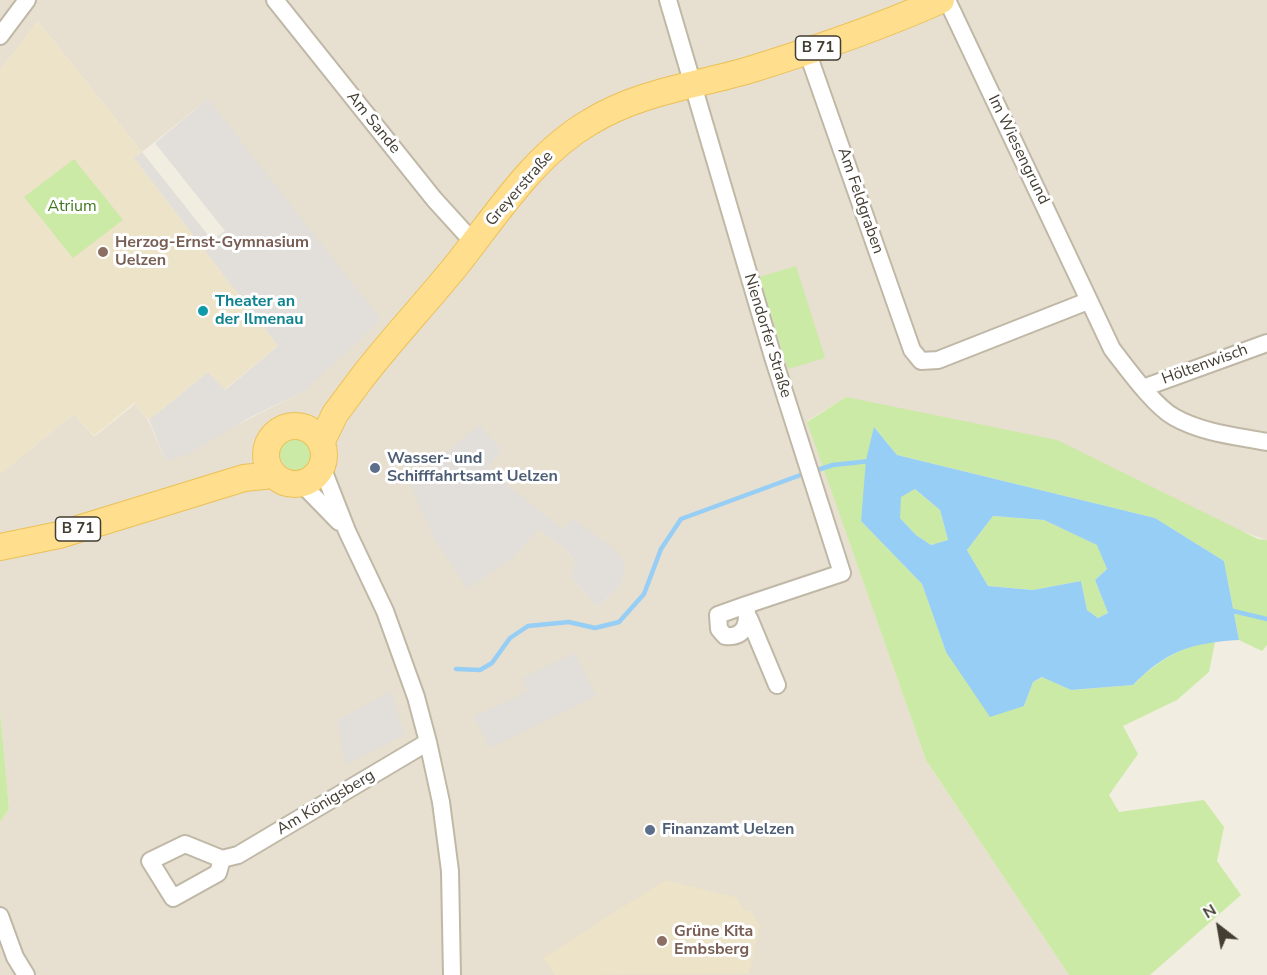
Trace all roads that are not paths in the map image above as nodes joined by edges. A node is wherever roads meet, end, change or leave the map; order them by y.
1 (27, 0) edge
2 (275, 0) edge
3 (668, 0) edge
4 (940, 0) edge
5 (947, 0) edge
6 (0, 36) edge
7 (807, 51) junction
8 (693, 84) junction
9 (474, 243) junction
10 (1088, 301) junction
11 (1267, 343) edge
12 (385, 348) junction
13 (1143, 388) junction
14 (300, 426) junction
15 (1267, 442) edge
16 (268, 445) junction
17 (322, 455) junction
18 (273, 475) junction
19 (302, 484) junction
20 (154, 504) junction
21 (347, 531) junction
22 (0, 547) edge
23 (777, 685) dead end
24 (428, 742) junction
25 (222, 859) dead end
26 (0, 916) edge
27 (26, 975) edge
28 (452, 975) edge

1 - 6 street
2 - 9 street, Am Sande
3 - 8 street, Niendorfer Straße
4 - 7 main road, B 71
5 - 10 street, Im Wiesengrund
7 - 8 main road, B 71
7 - 10 street, Am Feldgraben
8 - 9 main road, Greyerstraße / B 71
8 - 23 street, Niendorfer Straße
9 - 12 main road, Greyerstraße / B 71
10 - 13 street, Im Wiesengrund
11 - 13 street, Höltenwisch
12 - 14 main road, Greyerstraße / B 71
12 - 17 main road, Greyerstraße / B 71
13 - 15 street, Im Wiesengrund
14 - 16 main road
14 - 17 main road
16 - 18 main road
16 - 20 main road, B 71
17 - 19 main road
17 - 21 street
18 - 19 main road
18 - 20 main road, B 71
19 - 21 street
20 - 22 main road, B 71
21 - 24 street
24 - 25 street, Am Königsberg
24 - 28 street
26 - 27 street

